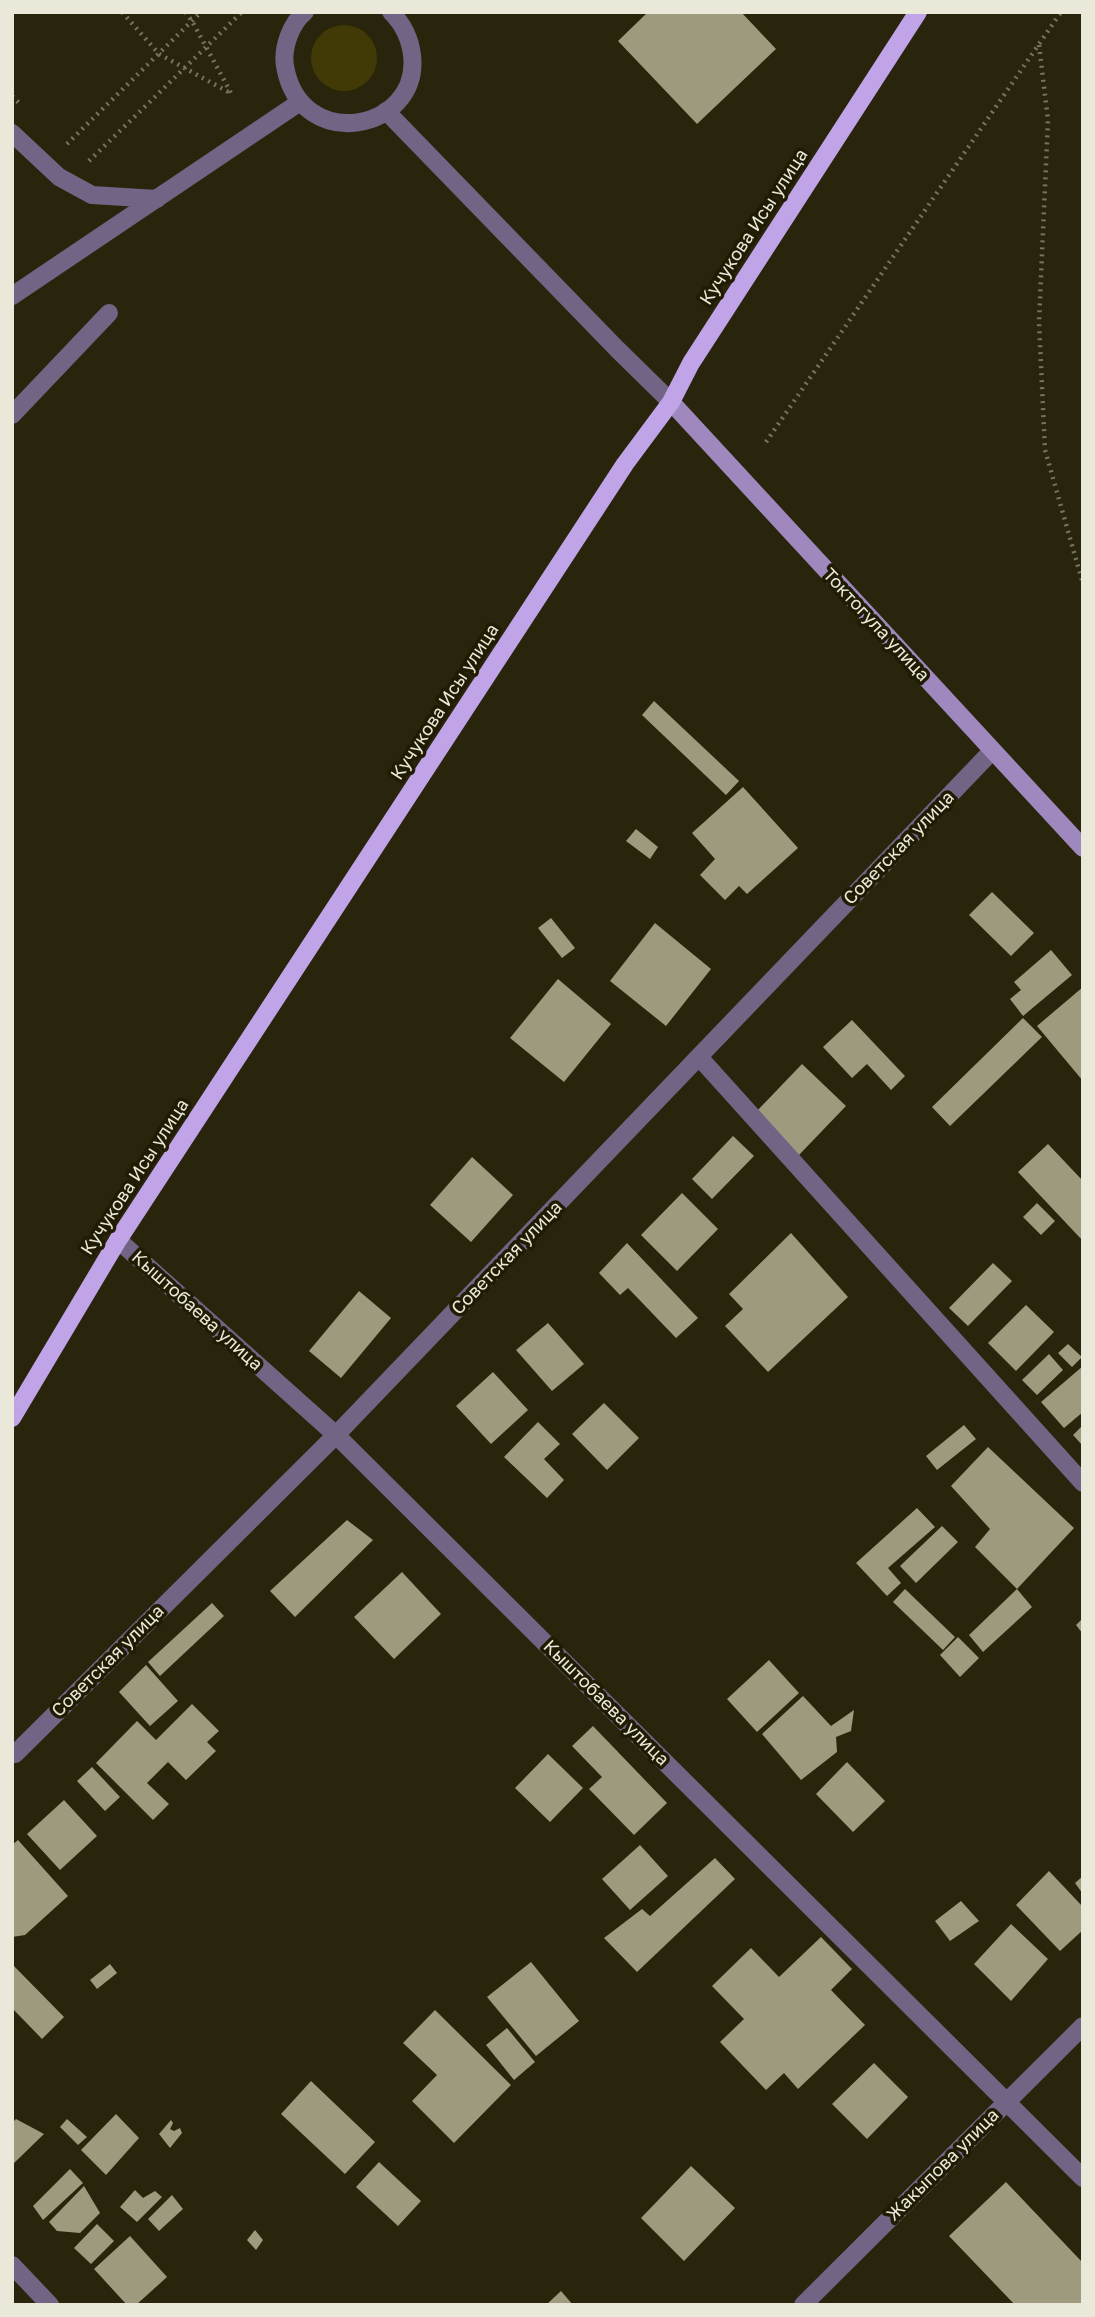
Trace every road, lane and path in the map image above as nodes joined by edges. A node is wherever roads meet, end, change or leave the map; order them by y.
1 (122, 12) edge
2 (184, 12) edge
3 (201, 12) edge
4 (242, 12) edge
5 (305, 12) edge
6 (918, 12) edge
7 (1061, 12) edge
8 (396, 14) edge
9 (192, 21) junction
10 (1039, 45) junction
11 (206, 47) junction
12 (159, 54) junction
13 (185, 68) junction
14 (12, 96) edge
15 (300, 103) junction
16 (386, 111) junction
17 (29, 113) dead end
18 (12, 133) edge
19 (72, 152) dead end
20 (80, 156) dead end
21 (157, 199) junction
22 (12, 296) edge
23 (109, 313) dead end
24 (671, 402) junction
25 (12, 415) edge
26 (766, 442) dead end
27 (1083, 584) edge
28 (992, 751) junction
29 (1083, 848) edge
30 (699, 1057) junction
31 (118, 1240) junction
32 (12, 1418) edge
33 (337, 1435) junction
34 (1083, 1483) edge
35 (12, 1752) edge
36 (1083, 2026) edge
37 (1007, 2101) junction
38 (1083, 2178) edge
39 (12, 2265) edge
40 (50, 2305) edge
41 (803, 2305) edge

1 - 12 path
2 - 9 path
3 - 9 path
4 - 11 path
5 - 15 street
6 - 24 main road, Кучукова Исы улица
7 - 10 path
8 - 16 street
9 - 11 path
9 - 12 path
10 - 26 path
10 - 27 path
11 - 13 path
11 - 13 path
12 - 13 path
12 - 19 path
13 - 20 path
14 - 17 path
15 - 16 street
15 - 21 street
16 - 24 street
18 - 21 street
21 - 22 street
23 - 25 street
24 - 28 main road, Токтогула улица
24 - 31 main road, Кучукова Исы улица
28 - 29 main road, Токтогула улица
28 - 30 street, Советская улица
30 - 33 street, Советская улица
30 - 34 street
31 - 32 main road, Кучукова Исы улица
31 - 33 street, Кыштобаева улица
33 - 35 street, Советская улица
33 - 37 street, Кыштобаева улица
36 - 37 street, Жакыпова улица
37 - 38 street, Кыштобаева улица
37 - 41 street, Жакыпова улица
39 - 40 street

